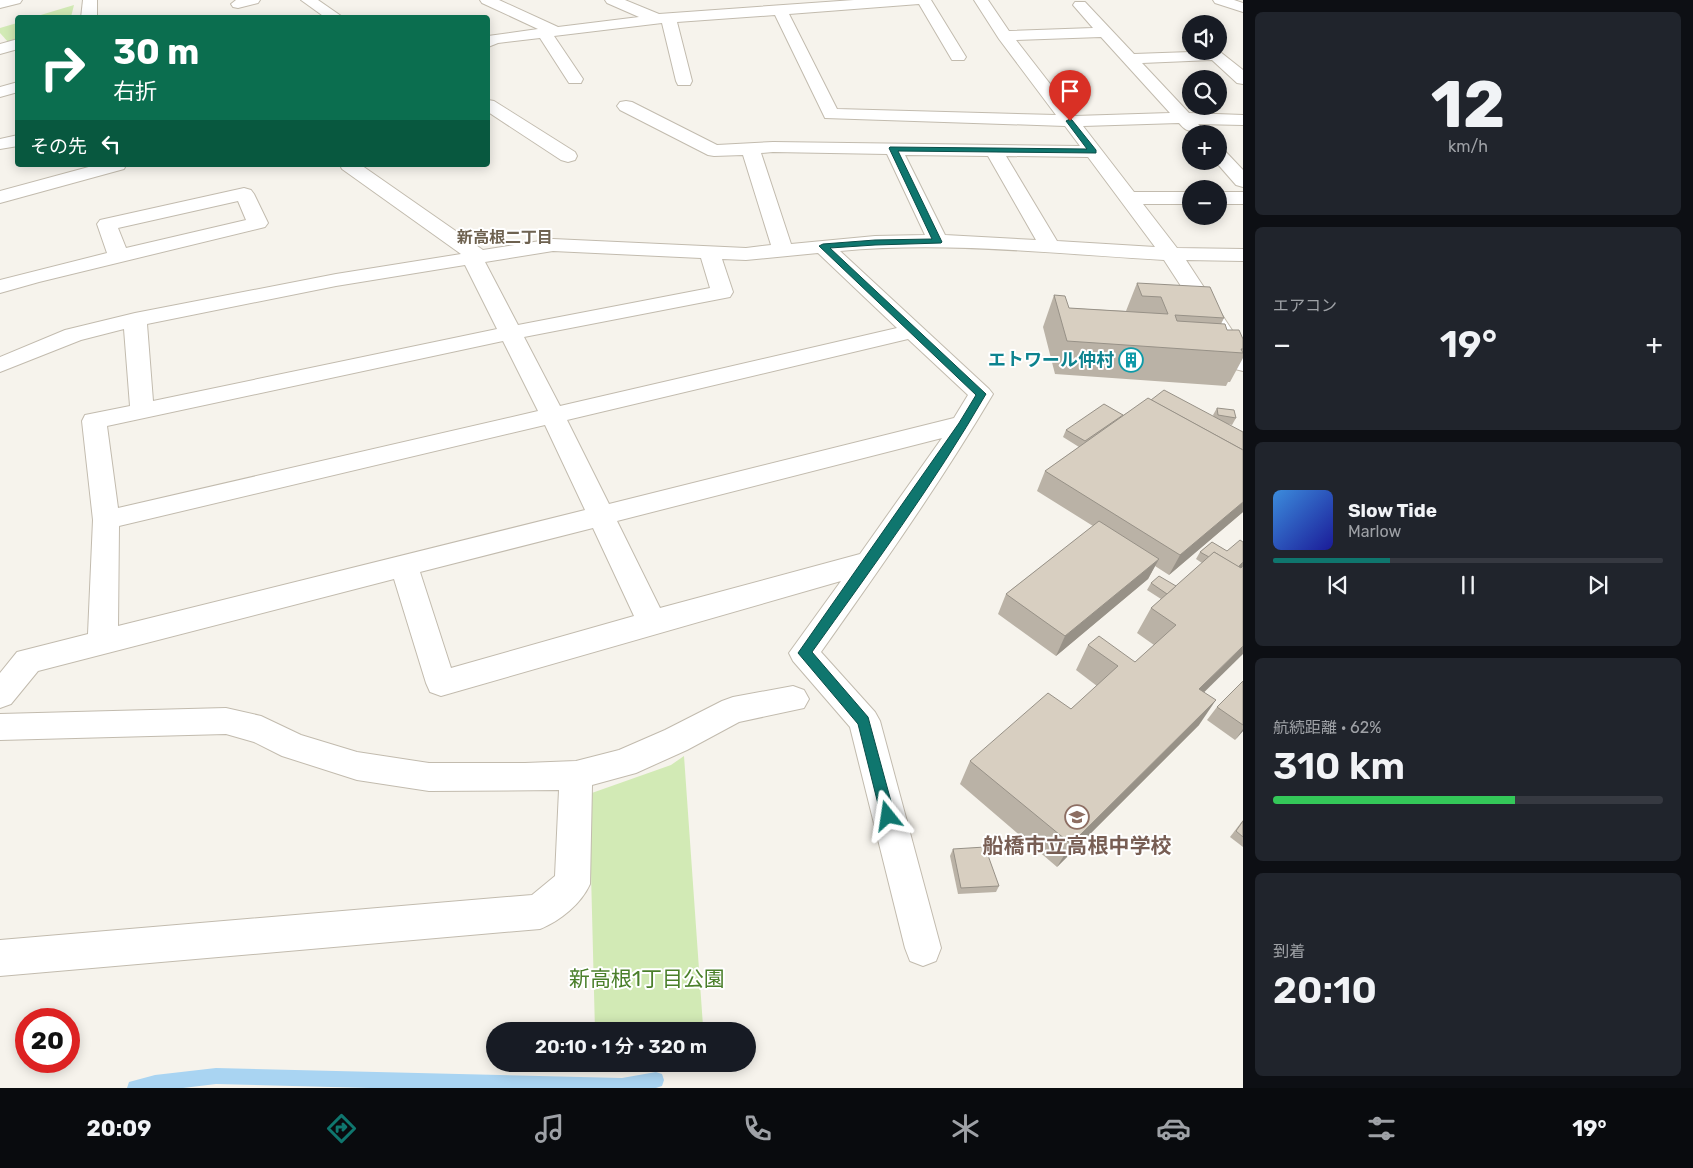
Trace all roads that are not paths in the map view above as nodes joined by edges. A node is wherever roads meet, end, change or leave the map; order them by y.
1 (15, 0) edge
2 (90, 0) edge
3 (253, 0) edge
4 (308, 0) edge
5 (488, 0) edge
6 (612, 0) edge
7 (915, 0) edge
8 (924, 0) edge
9 (981, 0) edge
10 (1220, 0) edge
11 (0, 4) edge
12 (238, 4) dead end
13 (786, 5) edge
14 (1080, 6) dead end
15 (1243, 8) edge
16 (89, 15) edge
17 (332, 15) edge
18 (662, 19) junction
19 (550, 32) junction
20 (1106, 32) junction
21 (1004, 36) junction
22 (490, 42) edge
23 (15, 45) edge
24 (0, 48) edge
25 (958, 57) dead end
26 (1130, 59) junction
27 (575, 79) dead end
28 (1243, 79) edge
29 (684, 81) dead end
30 (15, 88) edge
31 (0, 92) edge
32 (490, 106) edge
33 (626, 106) dead end
34 (1183, 118) junction
35 (1243, 120) edge
36 (1070, 121) junction
37 (1190, 125) edge
38 (15, 141) edge
39 (0, 144) edge
40 (750, 148) junction
41 (893, 148) junction
42 (993, 149) junction
43 (1093, 152) junction
44 (568, 156) dead end
45 (1227, 164) edge
46 (53, 167) edge
47 (110, 167) edge
48 (352, 167) edge
49 (1243, 181) edge
50 (48, 184) junction
51 (0, 197) edge
52 (1128, 198) junction
53 (1182, 198) edge
54 (1227, 198) edge
55 (1243, 198) edge
56 (938, 242) junction
57 (823, 246) junction
58 (1049, 246) junction
59 (783, 250) junction
60 (710, 253) junction
61 (1171, 254) junction
62 (1243, 255) edge
63 (118, 256) junction
64 (476, 258) junction
65 (0, 287) edge
66 (135, 320) junction
67 (912, 331) junction
68 (511, 333) junction
69 (1243, 364) edge
70 (0, 365) edge
71 (142, 410) junction
72 (553, 416) junction
73 (964, 424) junction
74 (602, 517) junction
75 (106, 520) junction
76 (870, 562) junction
77 (404, 567) junction
78 (652, 622) junction
79 (103, 642) junction
80 (0, 695) edge
81 (793, 699) dead end
82 (0, 727) edge
83 (576, 775) junction
84 (923, 948) dead end
85 (0, 958) edge

1 - 11 street
2 - 16 street
3 - 12 street
4 - 17 street
5 - 19 street
6 - 18 street
7 - 13 street
8 - 25 street
9 - 21 street
10 - 15 street
13 - 18 street
13 - 36 street
14 - 20 street
18 - 19 street
18 - 29 street
19 - 22 street
19 - 27 street
20 - 21 street
20 - 26 street
21 - 36 street
23 - 24 street
26 - 28 street
26 - 34 street
30 - 31 street
32 - 44 street
33 - 40 street
34 - 35 street
34 - 36 street
34 - 37 street
36 - 43 street
38 - 39 street
40 - 41 street
40 - 59 street
41 - 42 street
41 - 56 street
42 - 43 street
42 - 58 street
43 - 52 street
45 - 49 street
46 - 50 street
47 - 50 street
48 - 64 street
50 - 51 street
52 - 53 street
52 - 61 street
54 - 55 street
56 - 57 street
56 - 58 street
57 - 59 street
57 - 67 street
58 - 61 street
59 - 60 street
60 - 64 street
60 - 68 street
61 - 62 street
61 - 69 street
63 - 63 street
63 - 65 street
64 - 66 street
64 - 68 street
66 - 70 street
66 - 71 street
67 - 72 street
67 - 73 street
68 - 71 street
68 - 72 street
71 - 75 street
72 - 74 street
72 - 75 street
73 - 74 street
73 - 76 street
74 - 77 street
74 - 78 street
75 - 79 street
76 - 78 street
76 - 84 street
77 - 78 street
77 - 79 street
79 - 80 street
81 - 83 street
82 - 83 street
83 - 85 street

